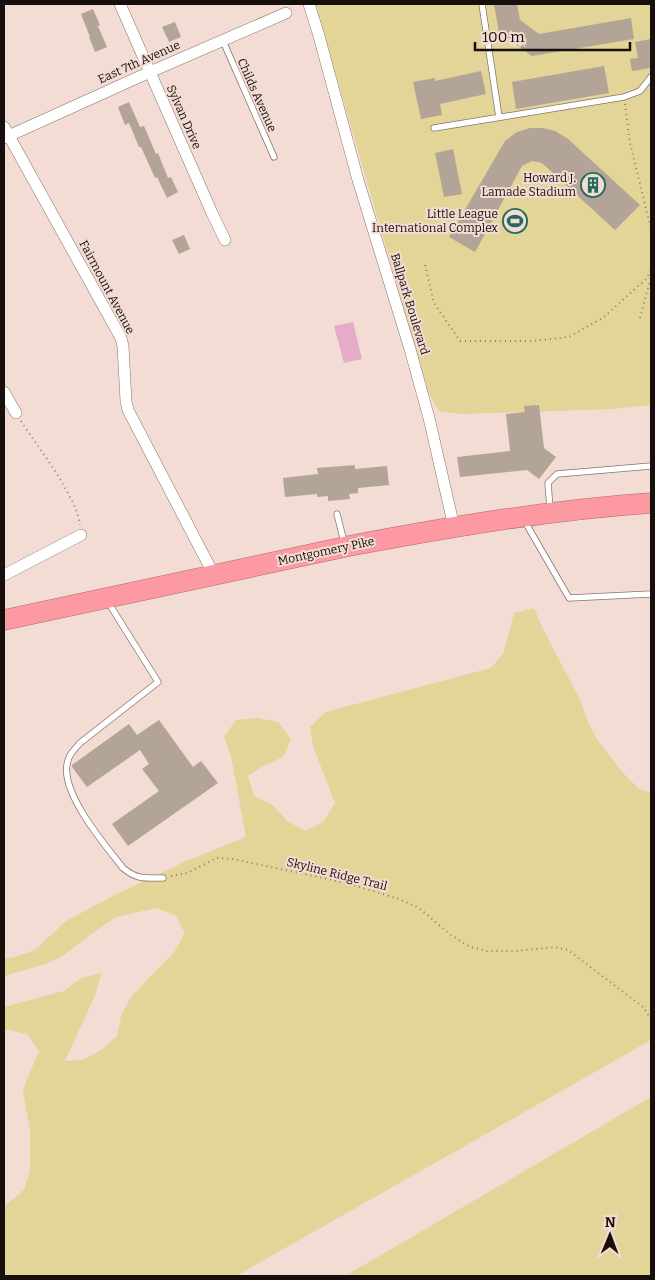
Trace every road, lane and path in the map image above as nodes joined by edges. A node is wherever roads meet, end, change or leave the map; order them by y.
1 (120, 4) edge
2 (309, 4) edge
3 (482, 4) edge
4 (286, 13) dead end
5 (223, 40) junction
6 (150, 72) junction
7 (651, 77) edge
8 (648, 86) edge
9 (624, 97) junction
10 (499, 117) junction
11 (434, 128) dead end
12 (5, 133) edge
13 (274, 157) dead end
14 (651, 229) edge
15 (225, 240) dead end
16 (425, 265) dead end
17 (651, 270) edge
18 (651, 276) edge
19 (640, 318) dead end
20 (5, 395) edge
21 (16, 414) joint
22 (651, 466) edge
23 (651, 503) edge
24 (550, 513) junction
25 (337, 514) dead end
26 (522, 517) junction
27 (454, 527) junction
28 (81, 535) joint
29 (345, 547) junction
30 (4, 575) edge
31 (214, 575) junction
32 (651, 594) edge
33 (106, 598) junction
34 (4, 620) edge
35 (163, 878) joint
36 (651, 1019) edge

1 - 6 street, Sylvan Drive
2 - 27 street, Ballpark Boulevard
3 - 10 lane
4 - 5 street, East 7th Avenue
5 - 6 street, East 7th Avenue
5 - 13 lane, Childs Avenue
6 - 12 street, East 7th Avenue
6 - 15 street, Sylvan Drive
7 - 8 lane
8 - 9 lane
9 - 10 lane
9 - 14 path
10 - 11 lane
12 - 31 street, Fairmount Avenue
16 - 17 path
18 - 19 path
20 - 21 street
21 - 28 path
22 - 24 lane
23 - 24 highway, Montgomery Pike
24 - 26 highway, Montgomery Pike
25 - 29 lane
26 - 27 highway, Montgomery Pike
26 - 32 lane
27 - 29 highway, Montgomery Pike
28 - 30 street
29 - 31 highway, Montgomery Pike
31 - 33 highway, Montgomery Pike
33 - 34 highway, Montgomery Pike
33 - 35 lane
35 - 36 path, Skyline Ridge Trail

